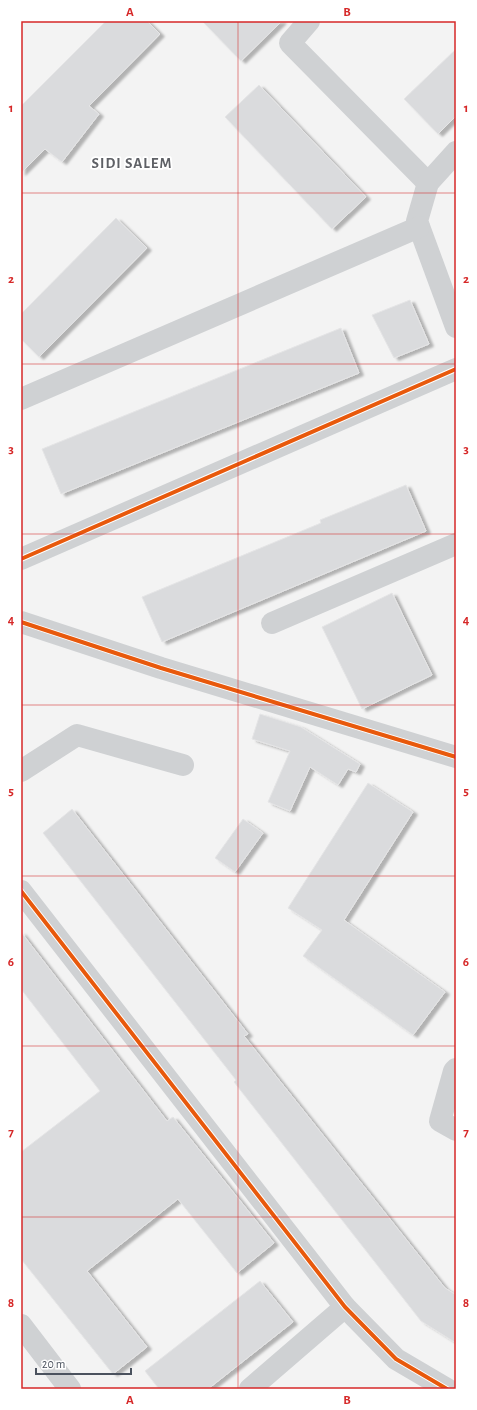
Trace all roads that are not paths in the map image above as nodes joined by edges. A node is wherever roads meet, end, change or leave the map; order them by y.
1 (309, 21) edge
2 (456, 152) edge
3 (428, 182) junction
4 (419, 228) junction
5 (456, 326) edge
6 (456, 369) edge
7 (21, 399) edge
8 (456, 544) edge
9 (21, 559) edge
10 (21, 622) edge
11 (272, 623) dead end
12 (456, 757) edge
13 (183, 765) dead end
14 (21, 770) edge
15 (21, 891) edge
16 (456, 1069) edge
17 (456, 1130) edge
18 (345, 1307) junction
19 (21, 1325) edge
20 (70, 1389) edge
21 (250, 1389) edge
22 (447, 1389) edge

1 - 3 street
2 - 3 street
3 - 4 street
4 - 5 street
4 - 7 street
6 - 9 street
8 - 11 street
10 - 12 street
13 - 14 street
15 - 18 street
16 - 17 street
18 - 21 street
18 - 22 street
19 - 20 street

